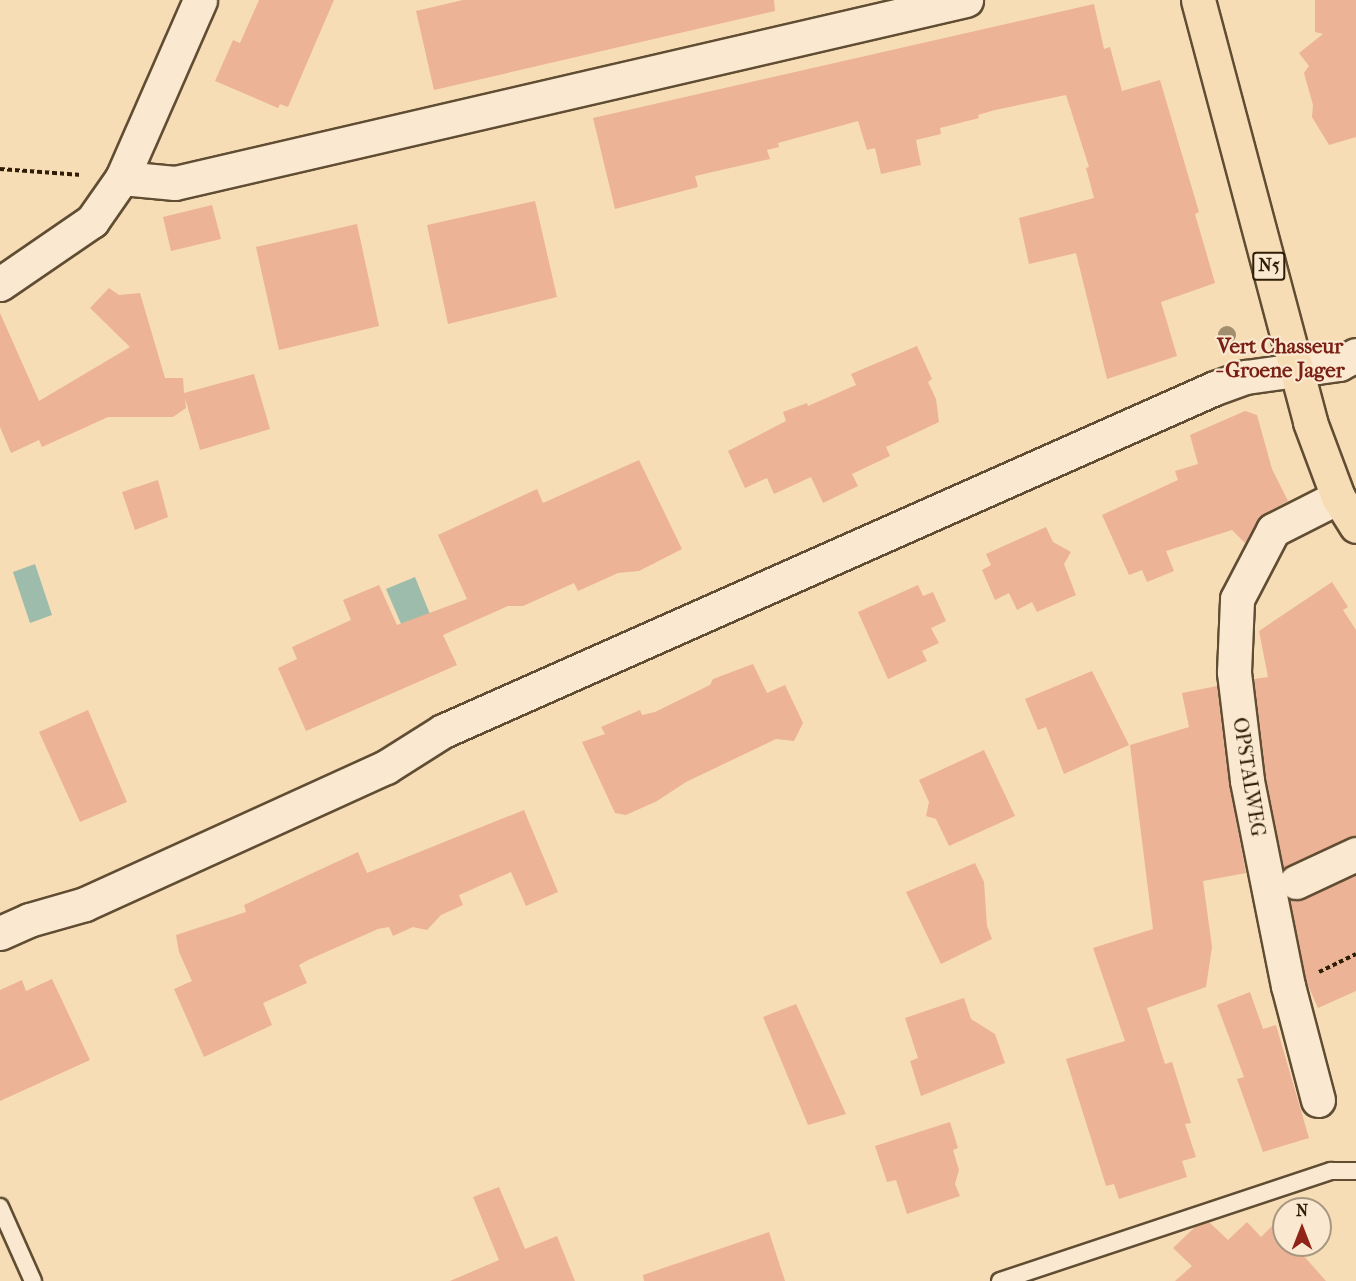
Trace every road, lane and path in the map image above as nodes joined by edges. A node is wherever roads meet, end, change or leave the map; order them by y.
1 (200, 0) edge
2 (966, 0) edge
3 (1198, 0) edge
4 (0, 169) edge
5 (122, 178) junction
6 (0, 284) edge
7 (1356, 355) edge
8 (1296, 369) junction
9 (1338, 497) junction
10 (1356, 526) edge
11 (1356, 854) edge
12 (1296, 882) dead end
13 (0, 933) edge
14 (1318, 1100) dead end
15 (1356, 1171) edge
16 (0, 1207) edge
17 (33, 1281) edge
18 (1000, 1281) edge

1 - 5 street
2 - 5 street
3 - 8 main road, N5
4 - 5 path
5 - 6 street
7 - 8 street
8 - 9 main road, N5
8 - 13 street
9 - 10 main road, N5
9 - 14 street, OPSTALWEG
11 - 12 street
15 - 18 lane
16 - 17 lane

